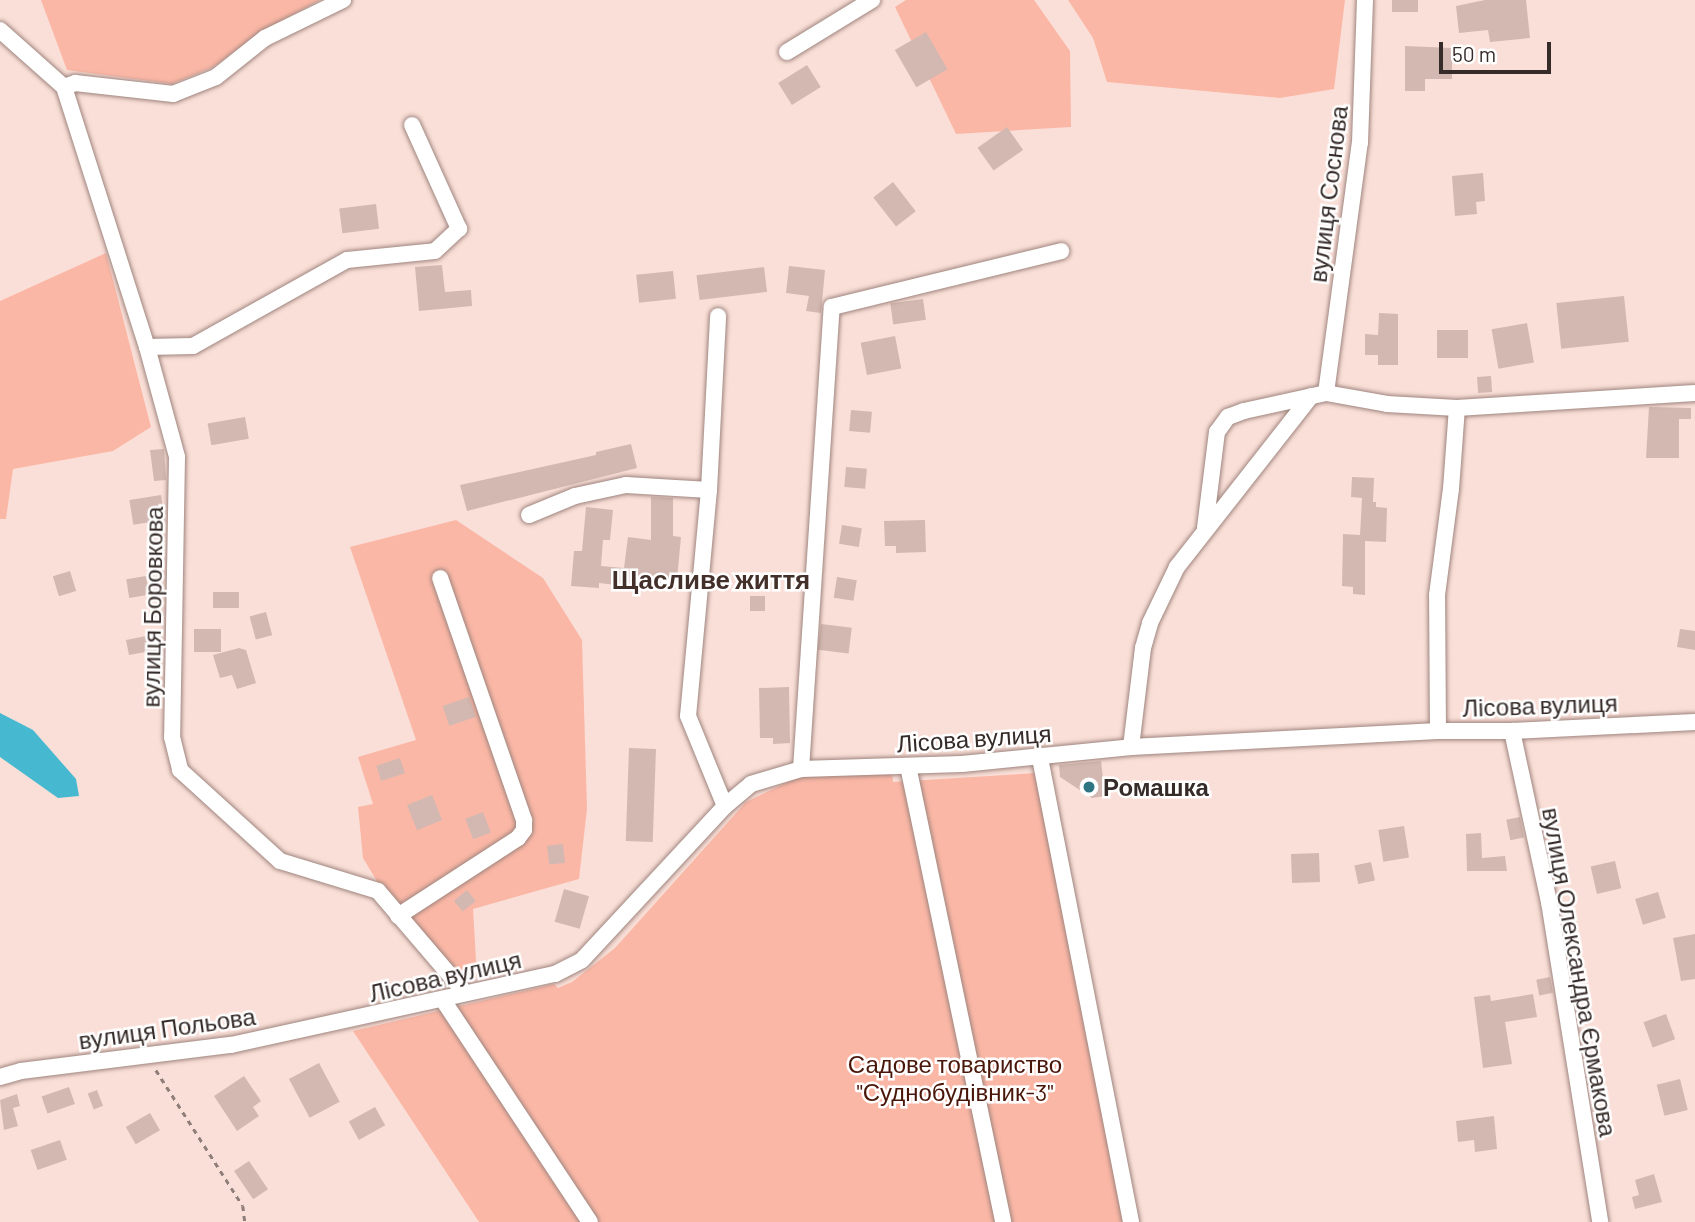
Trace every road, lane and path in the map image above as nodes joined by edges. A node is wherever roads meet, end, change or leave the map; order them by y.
1 (344, 0) edge
2 (872, 0) edge
3 (1365, 0) edge
4 (0, 30) edge
5 (787, 52) dead end
6 (64, 87) junction
7 (412, 125) dead end
8 (1060, 251) dead end
9 (718, 316) dead end
10 (147, 347) junction
11 (1695, 393) edge
12 (1319, 395) junction
13 (1457, 408) junction
14 (709, 490) junction
15 (529, 515) dead end
16 (1205, 528) junction
17 (440, 578) dead end
18 (1695, 722) edge
19 (1438, 731) junction
20 (1512, 731) junction
21 (1131, 747) junction
22 (1040, 758) junction
23 (908, 766) junction
24 (801, 769) junction
25 (724, 806) junction
26 (398, 916) junction
27 (465, 993) junction
28 (443, 1000) junction
29 (341, 1023) joint
30 (147, 1055) junction
31 (0, 1077) edge
32 (245, 1222) edge
33 (590, 1222) edge
34 (1003, 1222) edge
35 (1131, 1222) edge
36 (1600, 1222) edge

1 - 6 street
2 - 5 street
3 - 12 street, вулиця Соснова
4 - 6 street
6 - 10 street, вулиця Боровкова
7 - 10 street
8 - 24 street
9 - 14 street
10 - 26 street, вулиця Боровкова
11 - 13 street
12 - 13 street
12 - 16 street
12 - 16 street
13 - 19 street
14 - 15 street
14 - 25 street
16 - 21 street
17 - 26 street
18 - 20 street, Лісова вулиця
19 - 20 street, Лісова вулиця
19 - 21 street, Лісова вулиця
20 - 36 street, вулиця Олександра Єрмакова
21 - 22 street, Лісова вулиця
22 - 23 street, Лісова вулиця
22 - 35 street
23 - 24 street, Лісова вулиця
23 - 34 street
24 - 25 street, Лісова вулиця
25 - 27 street, Лісова вулиця
26 - 27 street, вулиця Боровкова
27 - 28 street, Лісова вулиця
28 - 29 street, Лісова вулиця
28 - 33 street
29 - 30 street, вулиця Польова
30 - 31 street, вулиця Польова
30 - 32 path

